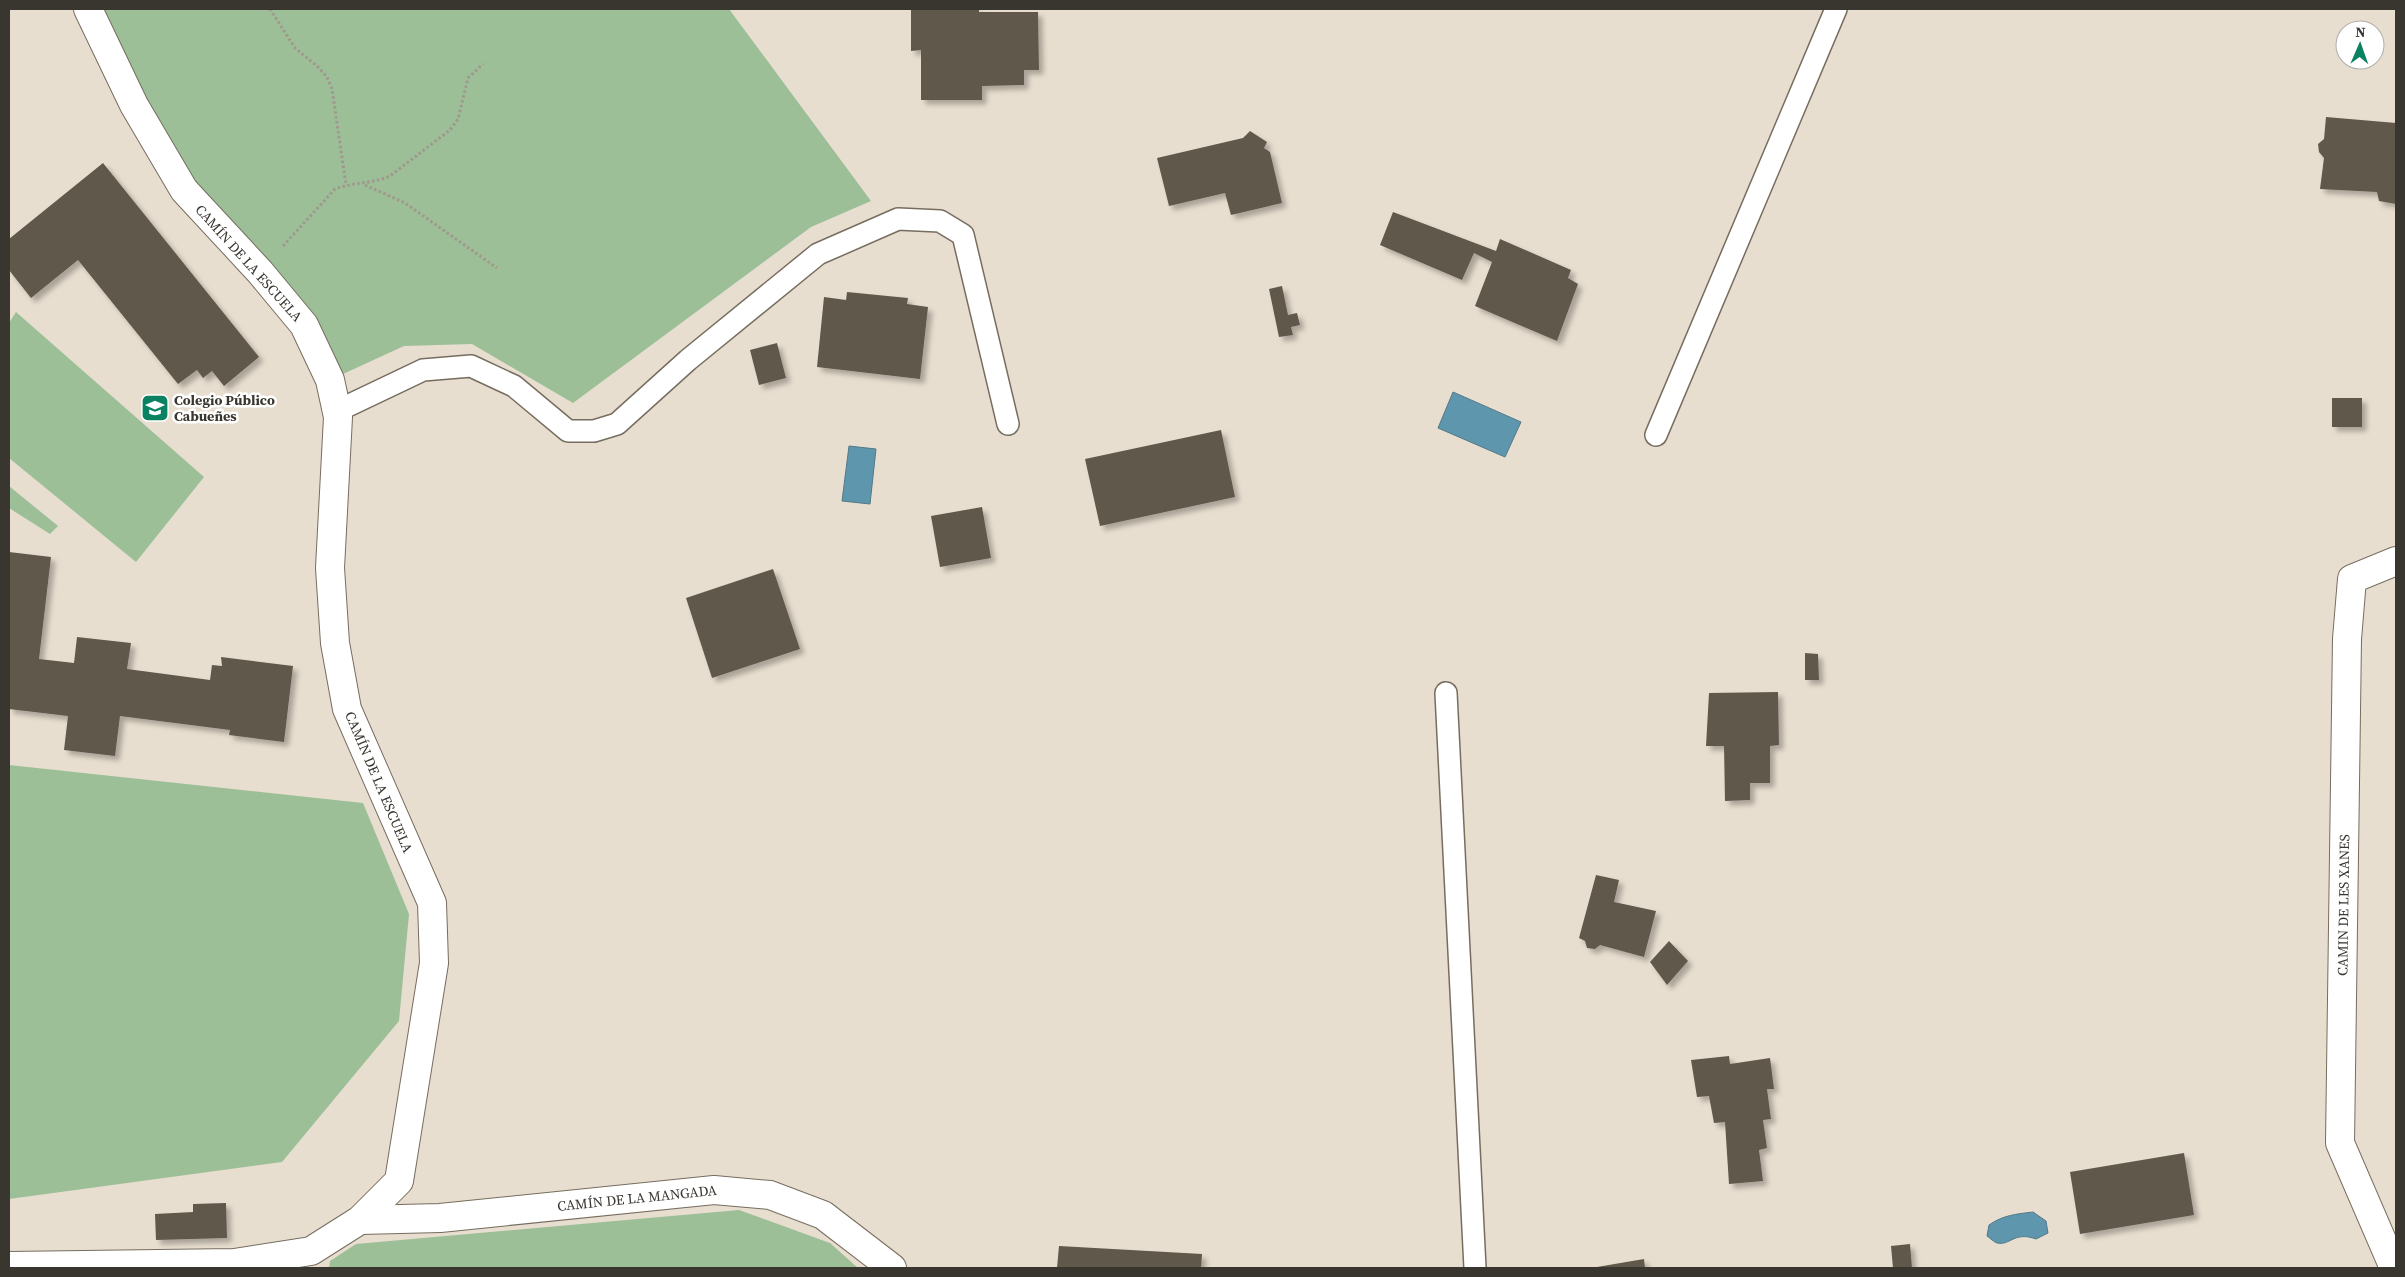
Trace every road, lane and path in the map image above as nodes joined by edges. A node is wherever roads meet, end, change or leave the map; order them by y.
1 (88, 9) edge
2 (270, 9) edge
3 (1836, 9) edge
4 (483, 64) dead end
5 (364, 184) junction
6 (346, 185) junction
7 (497, 268) dead end
8 (260, 272) junction
9 (337, 411) junction
10 (1008, 424) dead end
11 (1656, 435) dead end
12 (2396, 561) edge
13 (1446, 693) dead end
14 (360, 1220) junction
15 (309, 1259) edge
16 (9, 1266) edge
17 (892, 1268) edge
18 (1474, 1268) edge
19 (2394, 1268) edge

1 - 8 street, CAMÍN DE LA ESCUELA
2 - 6 path
3 - 11 lane
4 - 5 path
5 - 6 path
5 - 7 path
6 - 8 path
8 - 9 street, CAMÍN DE LA ESCUELA
9 - 10 lane
9 - 14 street, CAMÍN DE LA ESCUELA
12 - 19 street, CAMIN DE LES XANES
13 - 18 lane
14 - 15 street, CAMÍN DE LA ESCUELA
14 - 17 street, CAMÍN DE LA MANGADA
15 - 16 street, CAMÍN DE LA ESCUELA

